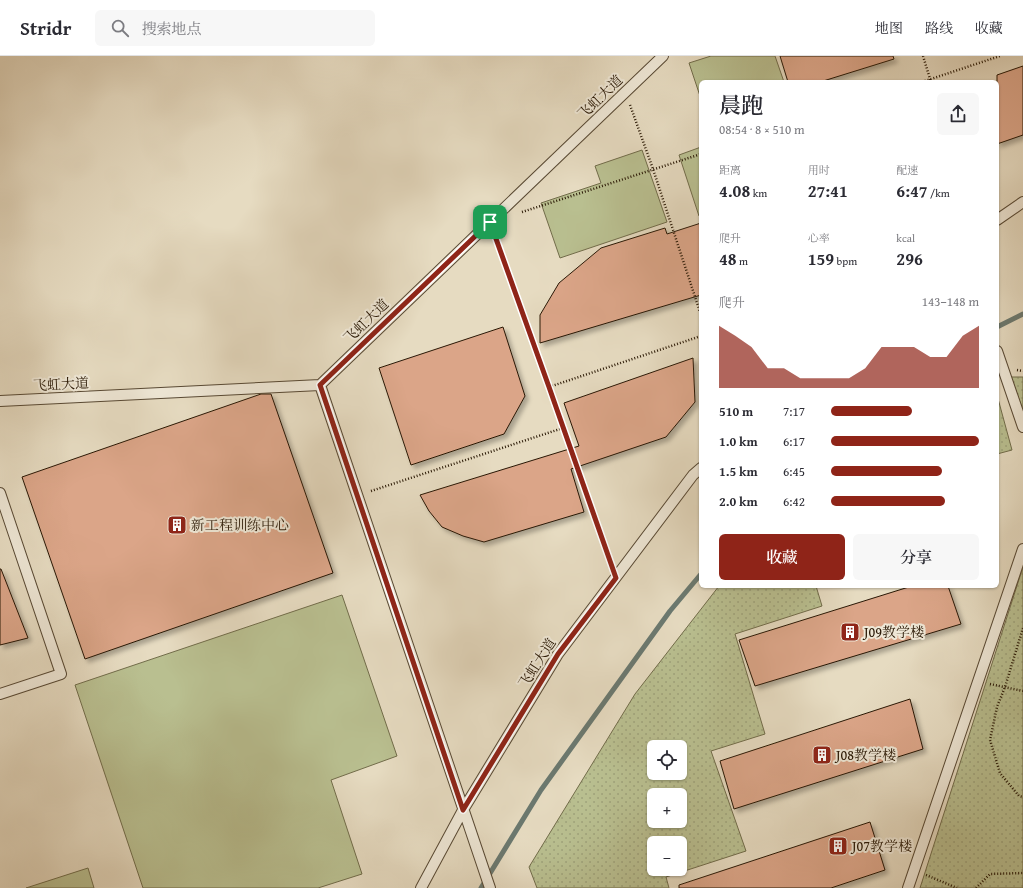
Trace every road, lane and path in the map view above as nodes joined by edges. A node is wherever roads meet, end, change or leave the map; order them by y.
1 (663, 56) edge
2 (922, 56) edge
3 (1000, 56) edge
4 (930, 80) edge
5 (933, 80) edge
6 (626, 92) junction
7 (699, 155) edge
8 (653, 170) junction
9 (1023, 202) edge
10 (519, 212) dead end
11 (999, 219) edge
12 (490, 222) junction
13 (699, 309) edge
14 (699, 337) edge
15 (999, 357) edge
16 (320, 385) junction
17 (549, 387) junction
18 (0, 401) edge
19 (1023, 427) edge
20 (563, 428) junction
21 (699, 470) edge
22 (0, 493) edge
23 (357, 496) junction
24 (1023, 549) edge
25 (616, 578) junction
26 (1023, 628) edge
27 (978, 681) junction
28 (1005, 687) junction
29 (1023, 692) edge
30 (0, 694) edge
31 (1023, 797) edge
32 (463, 810) junction
33 (914, 870) junction
34 (1023, 873) edge
35 (421, 888) edge
36 (490, 888) edge
37 (908, 888) edge
38 (957, 888) edge
39 (976, 888) edge

1 - 6 lane, 飞虹大道
2 - 4 path
3 - 5 path
6 - 8 path
6 - 12 lane, 飞虹大道
7 - 8 path
8 - 10 path
8 - 13 path
9 - 11 lane
12 - 16 lane, 飞虹大道
12 - 17 path
14 - 17 path
15 - 19 lane
16 - 18 lane, 飞虹大道
16 - 23 lane
17 - 20 path
20 - 23 path
20 - 25 path
21 - 25 lane, 飞虹大道
22 - 30 lane
23 - 32 lane
24 - 27 lane
25 - 32 lane, 飞虹大道
26 - 28 path
27 - 28 path
27 - 33 lane
28 - 29 path
28 - 31 path
32 - 35 lane, 飞虹大道
32 - 36 lane
33 - 37 lane
33 - 38 path
34 - 39 path

